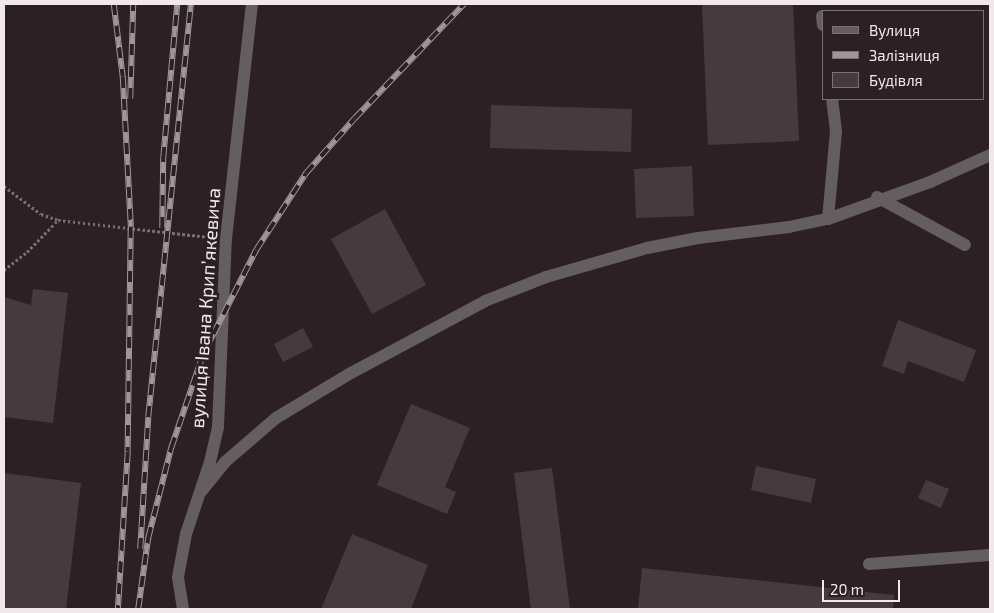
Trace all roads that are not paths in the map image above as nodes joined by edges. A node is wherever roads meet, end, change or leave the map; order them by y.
1 (252, 4) edge
2 (832, 100) edge
3 (990, 155) edge
4 (879, 198) junction
5 (828, 219) junction
6 (965, 245) dead end
7 (200, 493) junction
8 (990, 555) edge
9 (869, 564) dead end
10 (183, 609) edge

1 - 7 street, вулиця Івана Крипʼякевича
2 - 5 street
3 - 4 street
4 - 5 street
4 - 6 street
5 - 7 street
7 - 10 street, вулиця Івана Крипʼякевича
8 - 9 street

